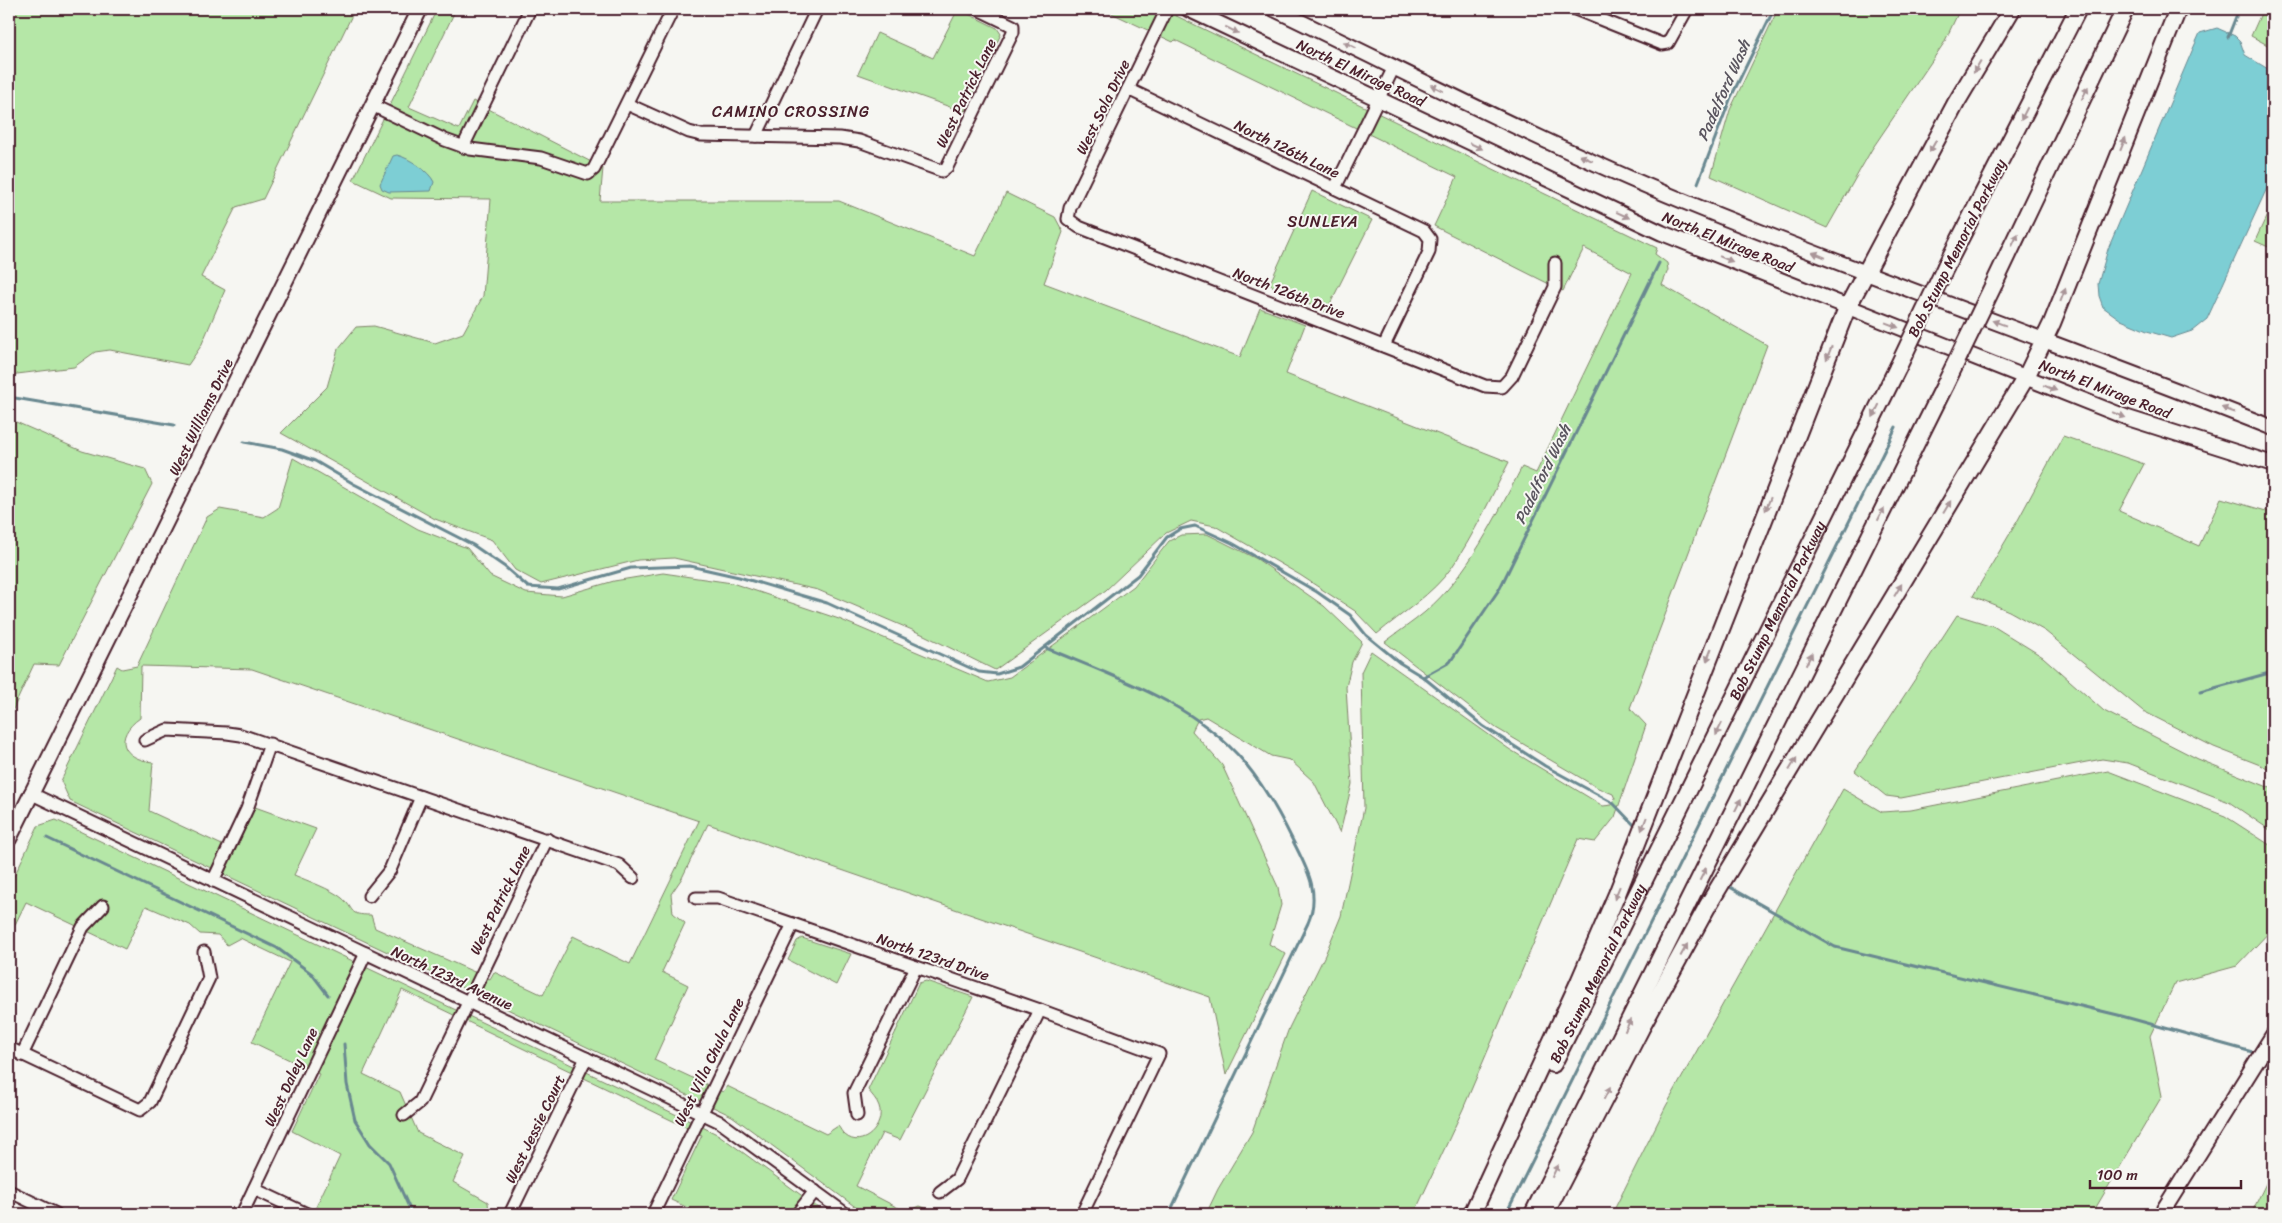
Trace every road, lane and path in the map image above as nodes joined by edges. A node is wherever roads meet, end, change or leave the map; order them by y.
1 (420, 9) edge
2 (530, 9) edge
3 (673, 9) edge
4 (817, 9) edge
5 (978, 9) edge
6 (1167, 9) edge
7 (1188, 9) edge
8 (1274, 9) edge
9 (1575, 9) edge
10 (1687, 9) edge
11 (2012, 9) edge
12 (2078, 9) edge
13 (2125, 9) edge
14 (2178, 9) edge
15 (1394, 67) junction
16 (1128, 89) junction
17 (1378, 100) junction
18 (626, 104) junction
19 (372, 105) junction
20 (756, 136) junction
21 (463, 147) junction
22 (1334, 188) junction
23 (1068, 219) joint
24 (1555, 263) dead end
25 (1864, 273) junction
26 (1847, 308) junction
27 (2044, 340) junction
28 (1384, 346) junction
29 (2026, 377) junction
30 (2273, 428) edge
31 (2273, 464) edge
32 (145, 740) dead end
33 (270, 744) junction
34 (30, 793) junction
35 (421, 797) junction
36 (9, 839) edge
37 (547, 839) junction
38 (633, 878) dead end
39 (212, 881) junction
40 (369, 896) dead end
41 (696, 898) dead end
42 (102, 906) dead end
43 (793, 924) junction
44 (204, 952) dead end
45 (366, 953) junction
46 (916, 967) junction
47 (468, 1002) junction
48 (1040, 1010) junction
49 (2273, 1035) edge
50 (9, 1048) edge
51 (22, 1055) junction
52 (586, 1058) junction
53 (702, 1112) junction
54 (404, 1115) dead end
55 (857, 1115) dead end
56 (254, 1189) junction
57 (9, 1191) edge
58 (815, 1191) junction
59 (940, 1192) dead end
60 (56, 1214) edge
61 (242, 1214) edge
62 (307, 1214) edge
63 (510, 1214) edge
64 (653, 1214) edge
65 (797, 1214) edge
66 (846, 1214) edge
67 (1082, 1214) edge
68 (1472, 1214) edge
69 (1479, 1214) edge
70 (1533, 1214) edge
71 (1545, 1214) edge
72 (2161, 1214) edge

1 - 19 main road, West Williams Drive
2 - 21 street
3 - 18 street
4 - 20 street
5 - 20 street, West Patrick Lane
6 - 16 street, West Sola Drive
7 -> 17 main road, North El Mirage Road
15 -> 8 main road, North El Mirage Road
9 - 10 street
11 -> 25 highway
12 -> 69 highway, Bob Stump Memorial Parkway, bridge
70 -> 13 highway, bridge
27 -> 14 highway
15 - 17 street
25 -> 15 main road, North El Mirage Road
16 - 22 street, North 126th Lane
16 - 23 street, West Sola Drive
17 - 22 street
17 -> 26 main road, North El Mirage Road
18 - 20 street
18 - 21 street
19 - 21 street
19 - 34 main road, West Williams Drive
22 - 28 street, North 126th Lane
23 - 28 street, North 126th Drive
24 - 28 street, North 126th Drive
25 - 26 highway
27 -> 25 main road, North El Mirage Road
26 -> 29 main road, North El Mirage Road
26 -> 68 highway
27 - 29 highway
30 -> 27 main road, North El Mirage Road
29 -> 31 main road, North El Mirage Road
71 -> 29 highway
32 - 33 street
33 - 35 street
33 - 39 street
34 - 36 main road, West Williams Drive
34 - 39 street, North 123rd Avenue
35 - 37 street
35 - 40 street
37 - 38 street
37 - 47 street, West Patrick Lane
39 - 45 street, North 123rd Avenue
41 - 43 street, North 123rd Drive
42 - 51 street
43 - 46 street, North 123rd Drive
43 - 53 street, West Villa Chula Lane
44 - 51 street
45 - 47 street, North 123rd Avenue
45 - 56 street, West Daley Lane
46 - 48 street, North 123rd Drive
46 - 55 street
47 - 52 street, North 123rd Avenue
47 - 54 street, West Patrick Lane
48 - 59 street
48 - 67 street, North 123rd Drive
49 - 72 main road
50 - 51 street
52 - 53 street, North 123rd Avenue
52 - 63 street, West Jessie Court
53 - 58 street, North 123rd Avenue
53 - 64 street, West Villa Chula Lane
56 - 61 street, West Daley Lane
56 - 62 street
57 - 60 street
58 - 65 street
58 - 66 street, North 123rd Avenue

